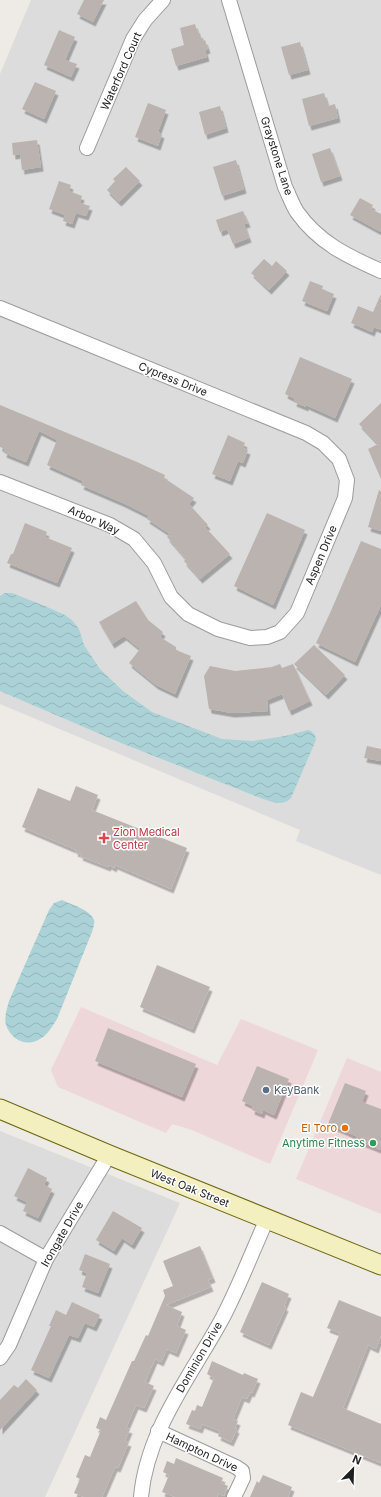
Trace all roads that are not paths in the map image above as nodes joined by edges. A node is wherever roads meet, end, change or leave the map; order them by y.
1 (163, 0) edge
2 (230, 0) edge
3 (87, 148) dead end
4 (381, 271) edge
5 (0, 308) edge
6 (339, 459) joint
7 (0, 482) edge
8 (267, 637) joint
9 (0, 1109) edge
10 (109, 1155) junction
11 (267, 1219) junction
12 (0, 1233) edge
13 (46, 1259) junction
14 (381, 1265) edge
15 (0, 1358) edge
16 (158, 1431) junction
17 (141, 1497) edge
18 (234, 1497) edge

1 - 3 street, Waterford Court
2 - 4 street, Graystone Lane
5 - 6 street, Cypress Drive
6 - 8 street, Aspen Drive
7 - 8 street, Arbor Way
9 - 10 main road, West Oak Street
10 - 11 main road, West Oak Street
10 - 13 street, Irongate Drive
11 - 14 main road, West Oak Street
11 - 16 street, Dominion Drive
12 - 13 street
13 - 15 street, Irongate Drive
16 - 17 street, Dominion Drive
16 - 18 street, Hampton Drive

